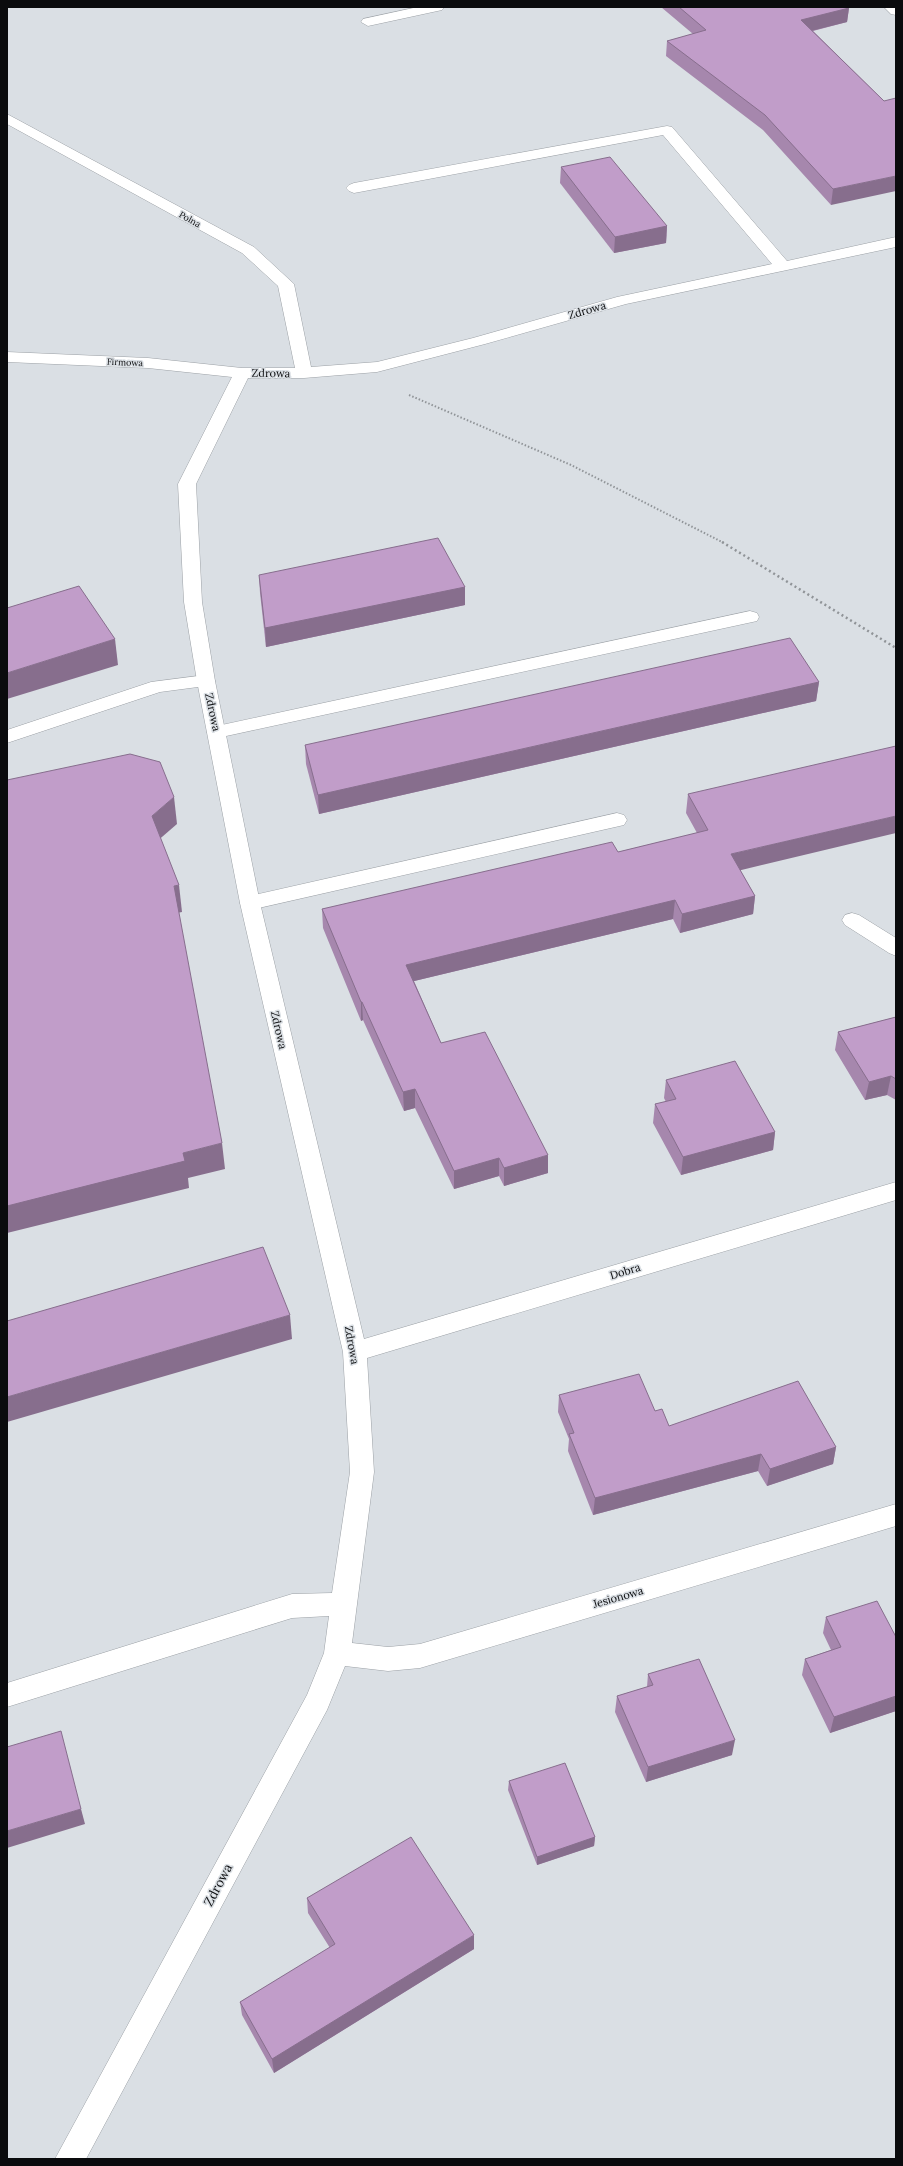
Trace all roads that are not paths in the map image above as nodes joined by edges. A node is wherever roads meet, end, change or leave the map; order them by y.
1 (437, 7) edge
2 (891, 7) edge
3 (896, 11) edge
4 (368, 22) dead end
5 (7, 118) edge
6 (354, 188) dead end
7 (896, 242) edge
8 (782, 265) junction
9 (7, 357) edge
10 (242, 373) junction
11 (304, 373) junction
12 (750, 618) dead end
13 (206, 681) junction
14 (217, 732) junction
15 (7, 736) edge
16 (617, 820) dead end
17 (250, 903) junction
18 (852, 920) dead end
19 (896, 948) edge
20 (896, 1191) edge
21 (355, 1352) junction
22 (896, 1515) edge
23 (345, 1604) junction
24 (337, 1653) junction
25 (7, 1695) edge
26 (70, 2159) edge

1 - 4 street
2 - 3 street
5 - 11 street, Polna
6 - 8 street
7 - 8 street, Zdrowa
8 - 11 street, Zdrowa
9 - 10 street, Firmowa
10 - 11 street, Zdrowa
10 - 13 street, Zdrowa
12 - 14 street
13 - 14 street, Zdrowa
13 - 15 street
14 - 17 street, Zdrowa
16 - 17 street
17 - 21 street, Zdrowa
18 - 19 street
20 - 21 street, Dobra
21 - 23 street, Zdrowa
22 - 24 street, Jesionowa
23 - 24 street, Zdrowa
23 - 25 street
24 - 26 street, Zdrowa

